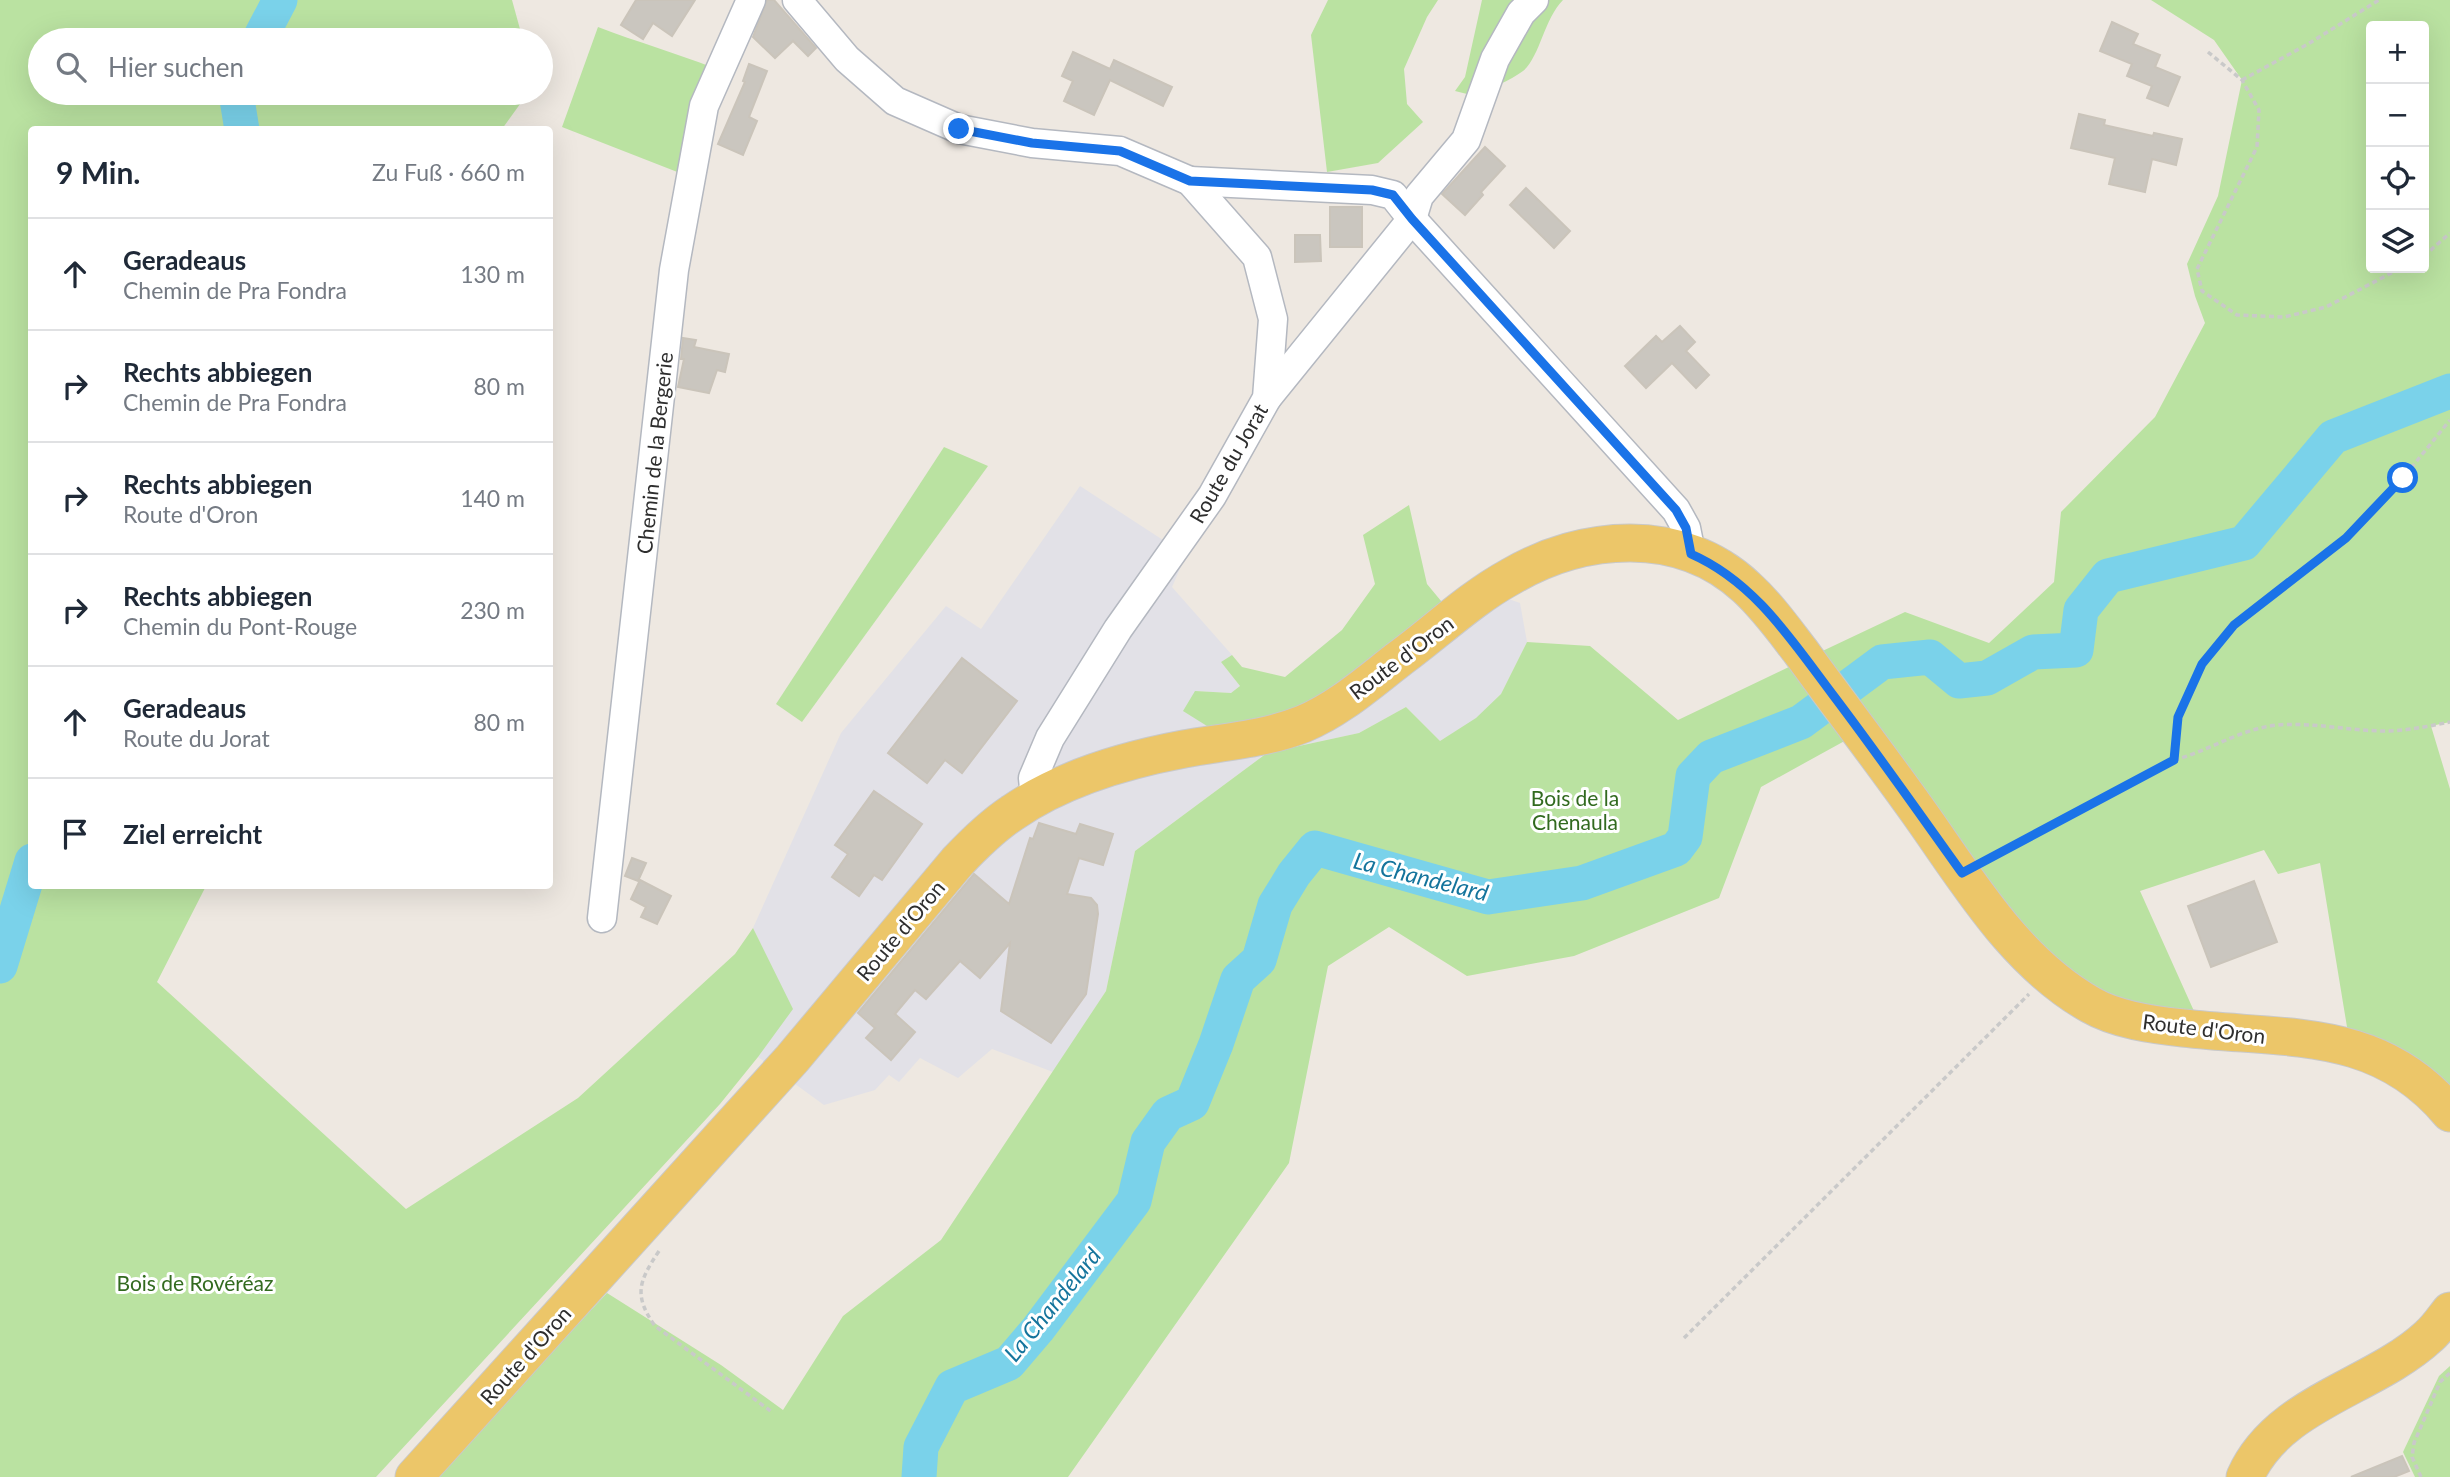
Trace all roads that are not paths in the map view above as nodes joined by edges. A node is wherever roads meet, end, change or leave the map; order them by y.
1 (751, 0) edge
2 (797, 0) edge
3 (1534, 0) edge
4 (1190, 181) junction
5 (1412, 219) junction
6 (1267, 398) junction
7 (1691, 554) junction
8 (1035, 798) junction
9 (602, 918) dead end
10 (2450, 1113) edge
11 (2450, 1311) edge
12 (414, 1477) edge
13 (2245, 1477) edge

1 - 9 street, Chemin de la Bergerie
2 - 4 street, Route du Jorat
3 - 5 street
4 - 5 street
4 - 6 street, Route du Jorat
5 - 6 street
5 - 7 street
6 - 8 street, Route du Jorat
7 - 8 main road, Route d'Oron
7 - 10 main road, Route d'Oron
8 - 12 main road, Route d'Oron
11 - 13 main road

